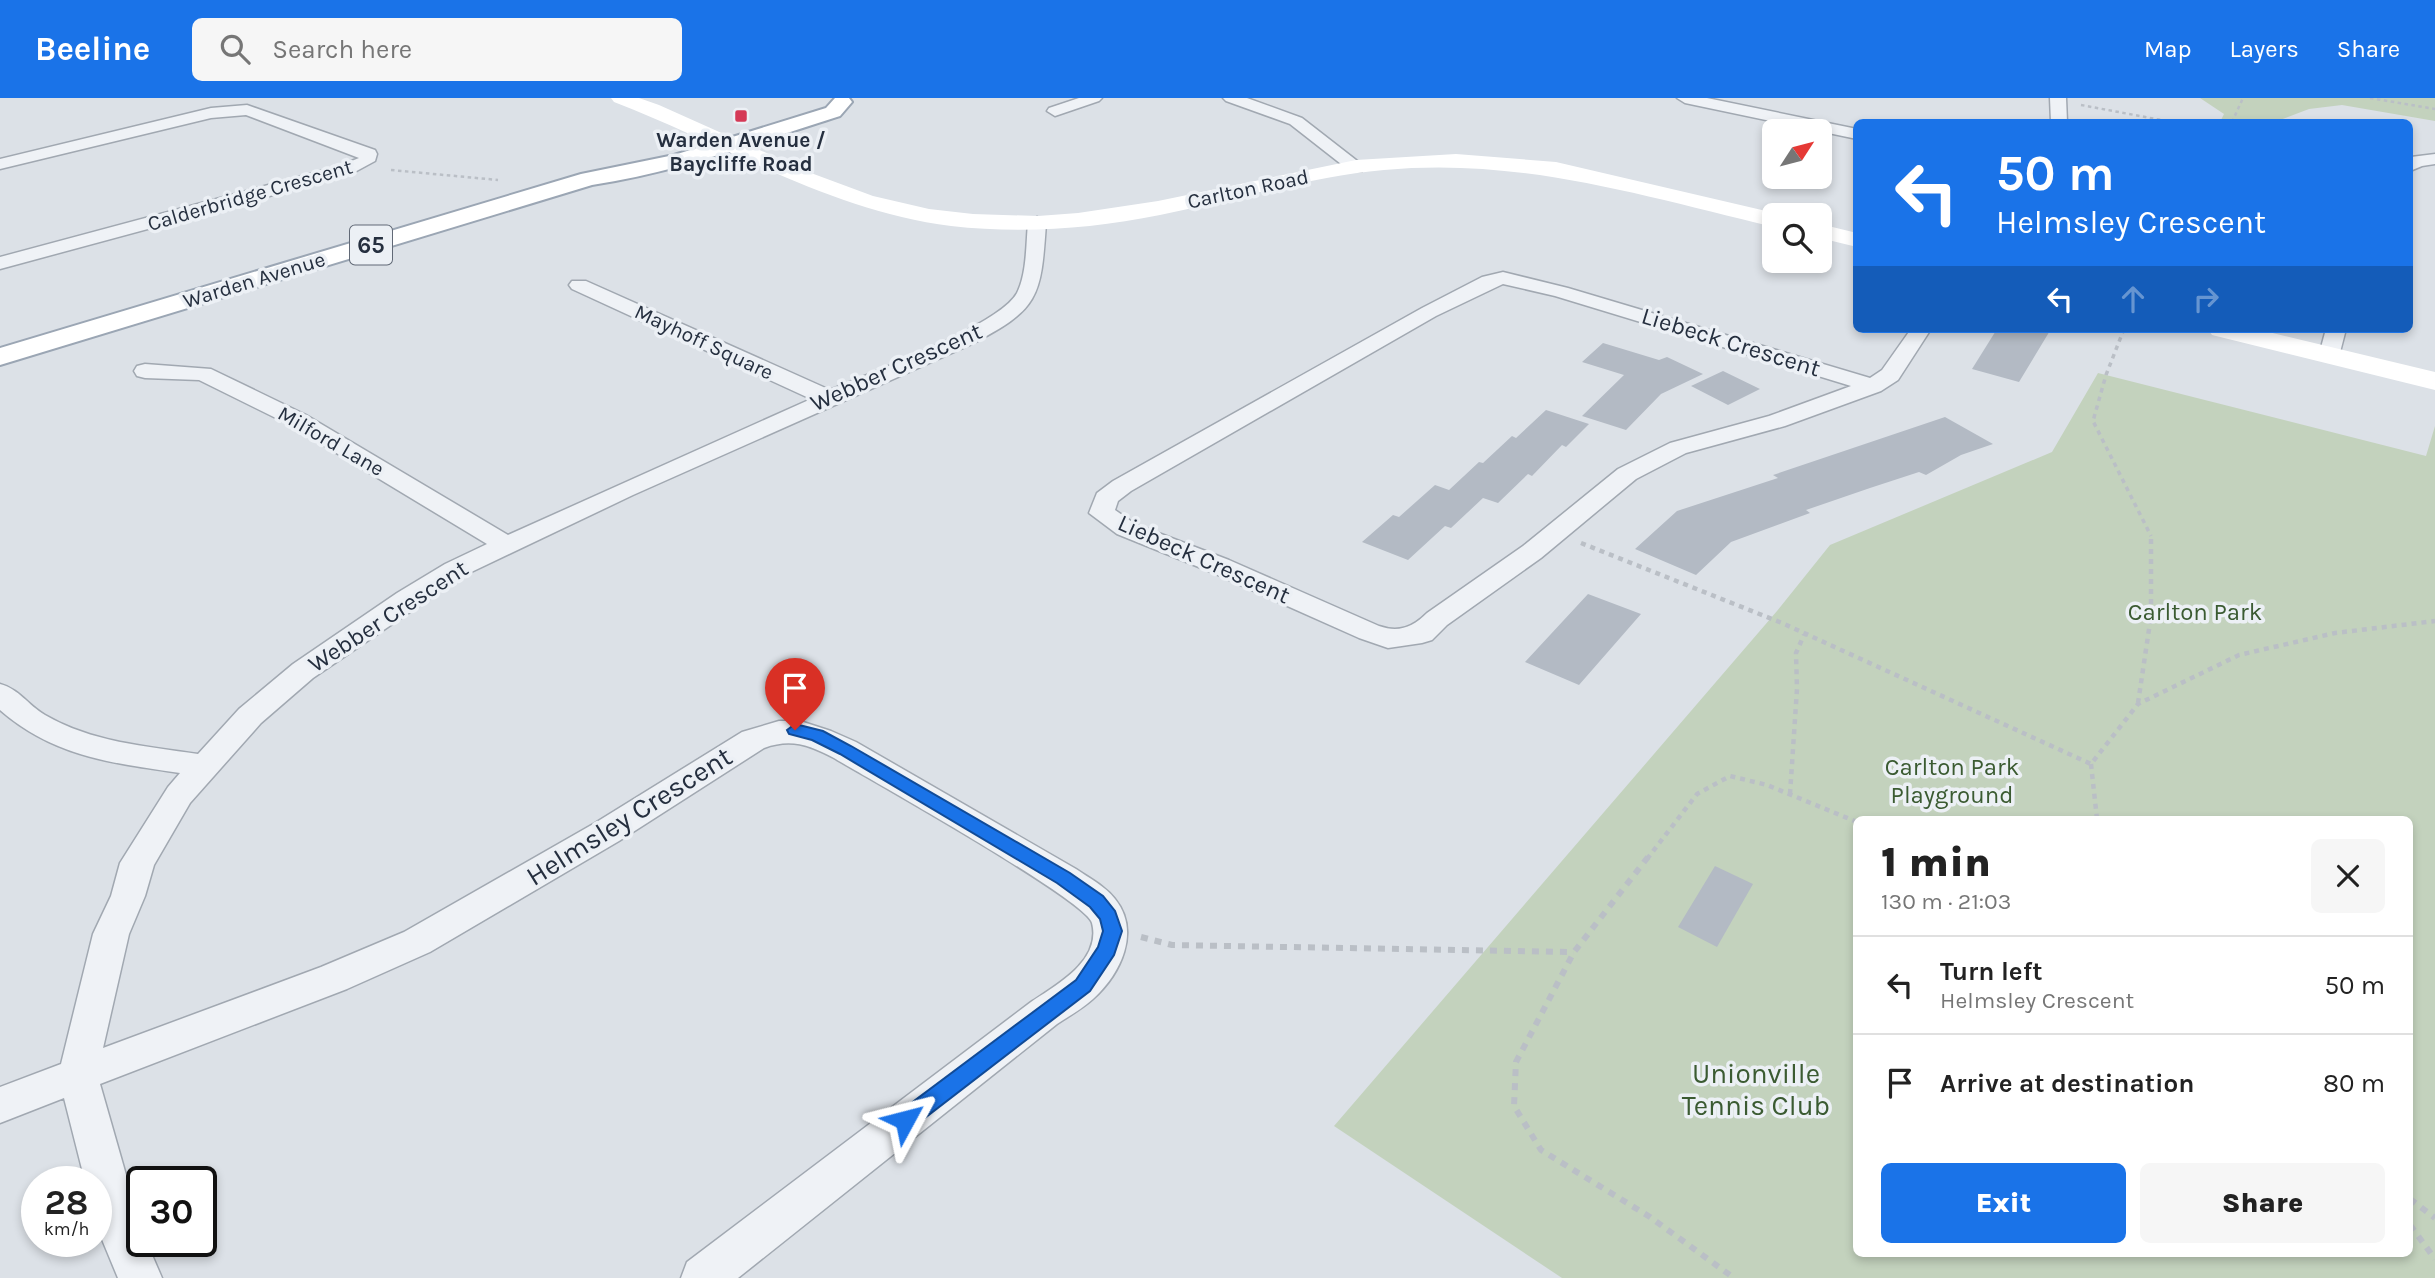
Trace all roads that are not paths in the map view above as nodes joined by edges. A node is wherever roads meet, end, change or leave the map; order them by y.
1 (621, 98) edge
2 (1094, 98) edge
3 (1231, 98) edge
4 (1685, 98) edge
5 (2058, 99) edge
6 (849, 100) edge
7 (1055, 111) dead end
8 (2059, 119) edge
9 (1853, 133) edge
10 (721, 139) junction
11 (2435, 159) edge
12 (0, 164) edge
13 (2413, 164) edge
14 (1356, 167) junction
15 (1762, 217) edge
16 (1037, 223) junction
17 (1832, 234) edge
18 (1853, 239) edge
19 (0, 263) edge
20 (579, 285) dead end
21 (1918, 333) edge
22 (2256, 333) edge
23 (2333, 342) edge
24 (0, 358) edge
25 (145, 370) dead end
26 (2435, 381) edge
27 (1873, 386) junction
28 (828, 398) junction
29 (505, 544) junction
30 (0, 694) edge
31 (205, 766) junction
32 (78, 1074) junction
33 (0, 1105) edge
34 (140, 1278) edge
35 (703, 1278) edge

1 - 10 main road, Carlton Road
2 - 7 street
3 - 14 street
4 - 9 street
5 - 8 street
6 - 10 main road, Warden Avenue / 65
10 - 16 main road, Carlton Road
10 - 24 main road, Warden Avenue / 65
11 - 13 street
12 - 19 street, Calderbridge Crescent
14 - 15 main road, Carlton Road
14 - 16 main road, Carlton Road
16 - 28 street, Webber Crescent
17 - 18 main road
20 - 28 street, Mayhoff Square
21 - 27 street, Liebeck Crescent
22 - 23 main road
23 - 26 main road
25 - 29 street, Milford Lane
27 - 27 street, Liebeck Crescent
28 - 29 street, Webber Crescent
29 - 31 street, Webber Crescent
30 - 31 street
31 - 32 street, Webber Crescent
32 - 33 street, Helmsley Crescent
32 - 34 street, Webber Crescent
32 - 35 street, Helmsley Crescent

